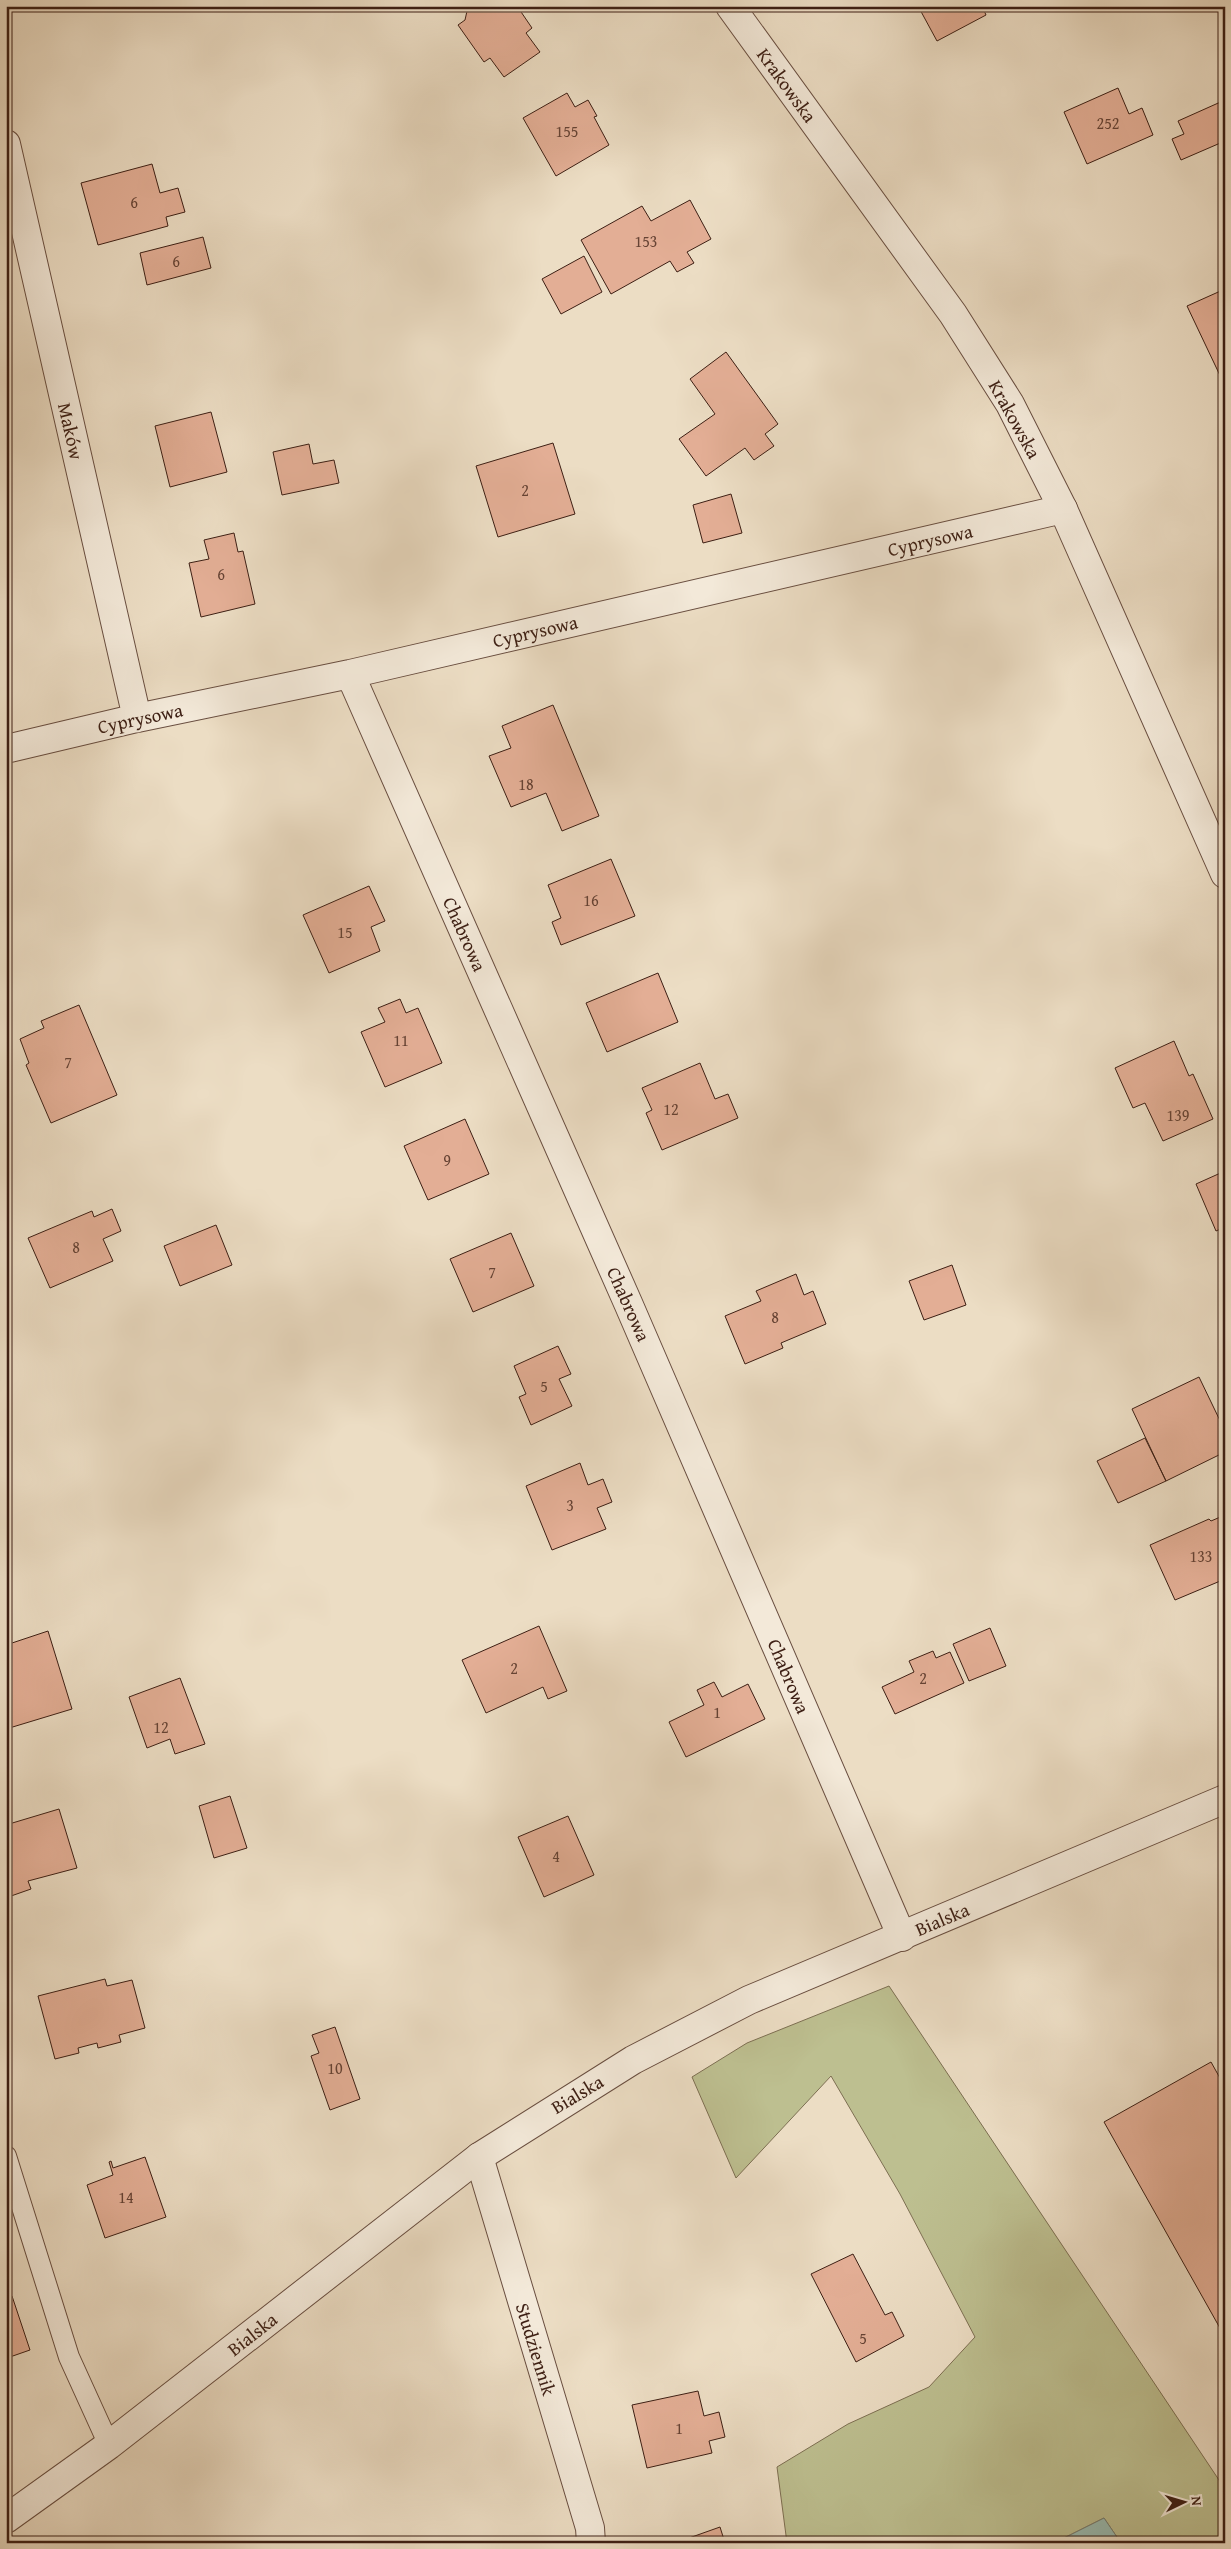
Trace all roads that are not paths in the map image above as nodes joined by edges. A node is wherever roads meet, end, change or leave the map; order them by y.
1 (730, 6) edge
2 (6, 144) edge
3 (1063, 509) junction
4 (350, 674) junction
5 (137, 718) junction
6 (6, 749) edge
7 (1225, 874) edge
8 (1225, 1799) edge
9 (902, 1937) junction
10 (6, 2156) edge
11 (479, 2157) junction
12 (109, 2445) junction
13 (6, 2519) edge
14 (591, 2543) edge

1 - 3 street, Krakowska
2 - 5 street, Maków
3 - 4 street, Cyprysowa
3 - 7 street, Krakowska
4 - 5 street, Cyprysowa
4 - 9 street, Chabrowa
5 - 6 street, Cyprysowa
8 - 9 street, Bialska
9 - 11 street, Bialska
10 - 12 lane
11 - 12 street, Bialska
11 - 14 street, Studziennik
12 - 13 street, Bialska

